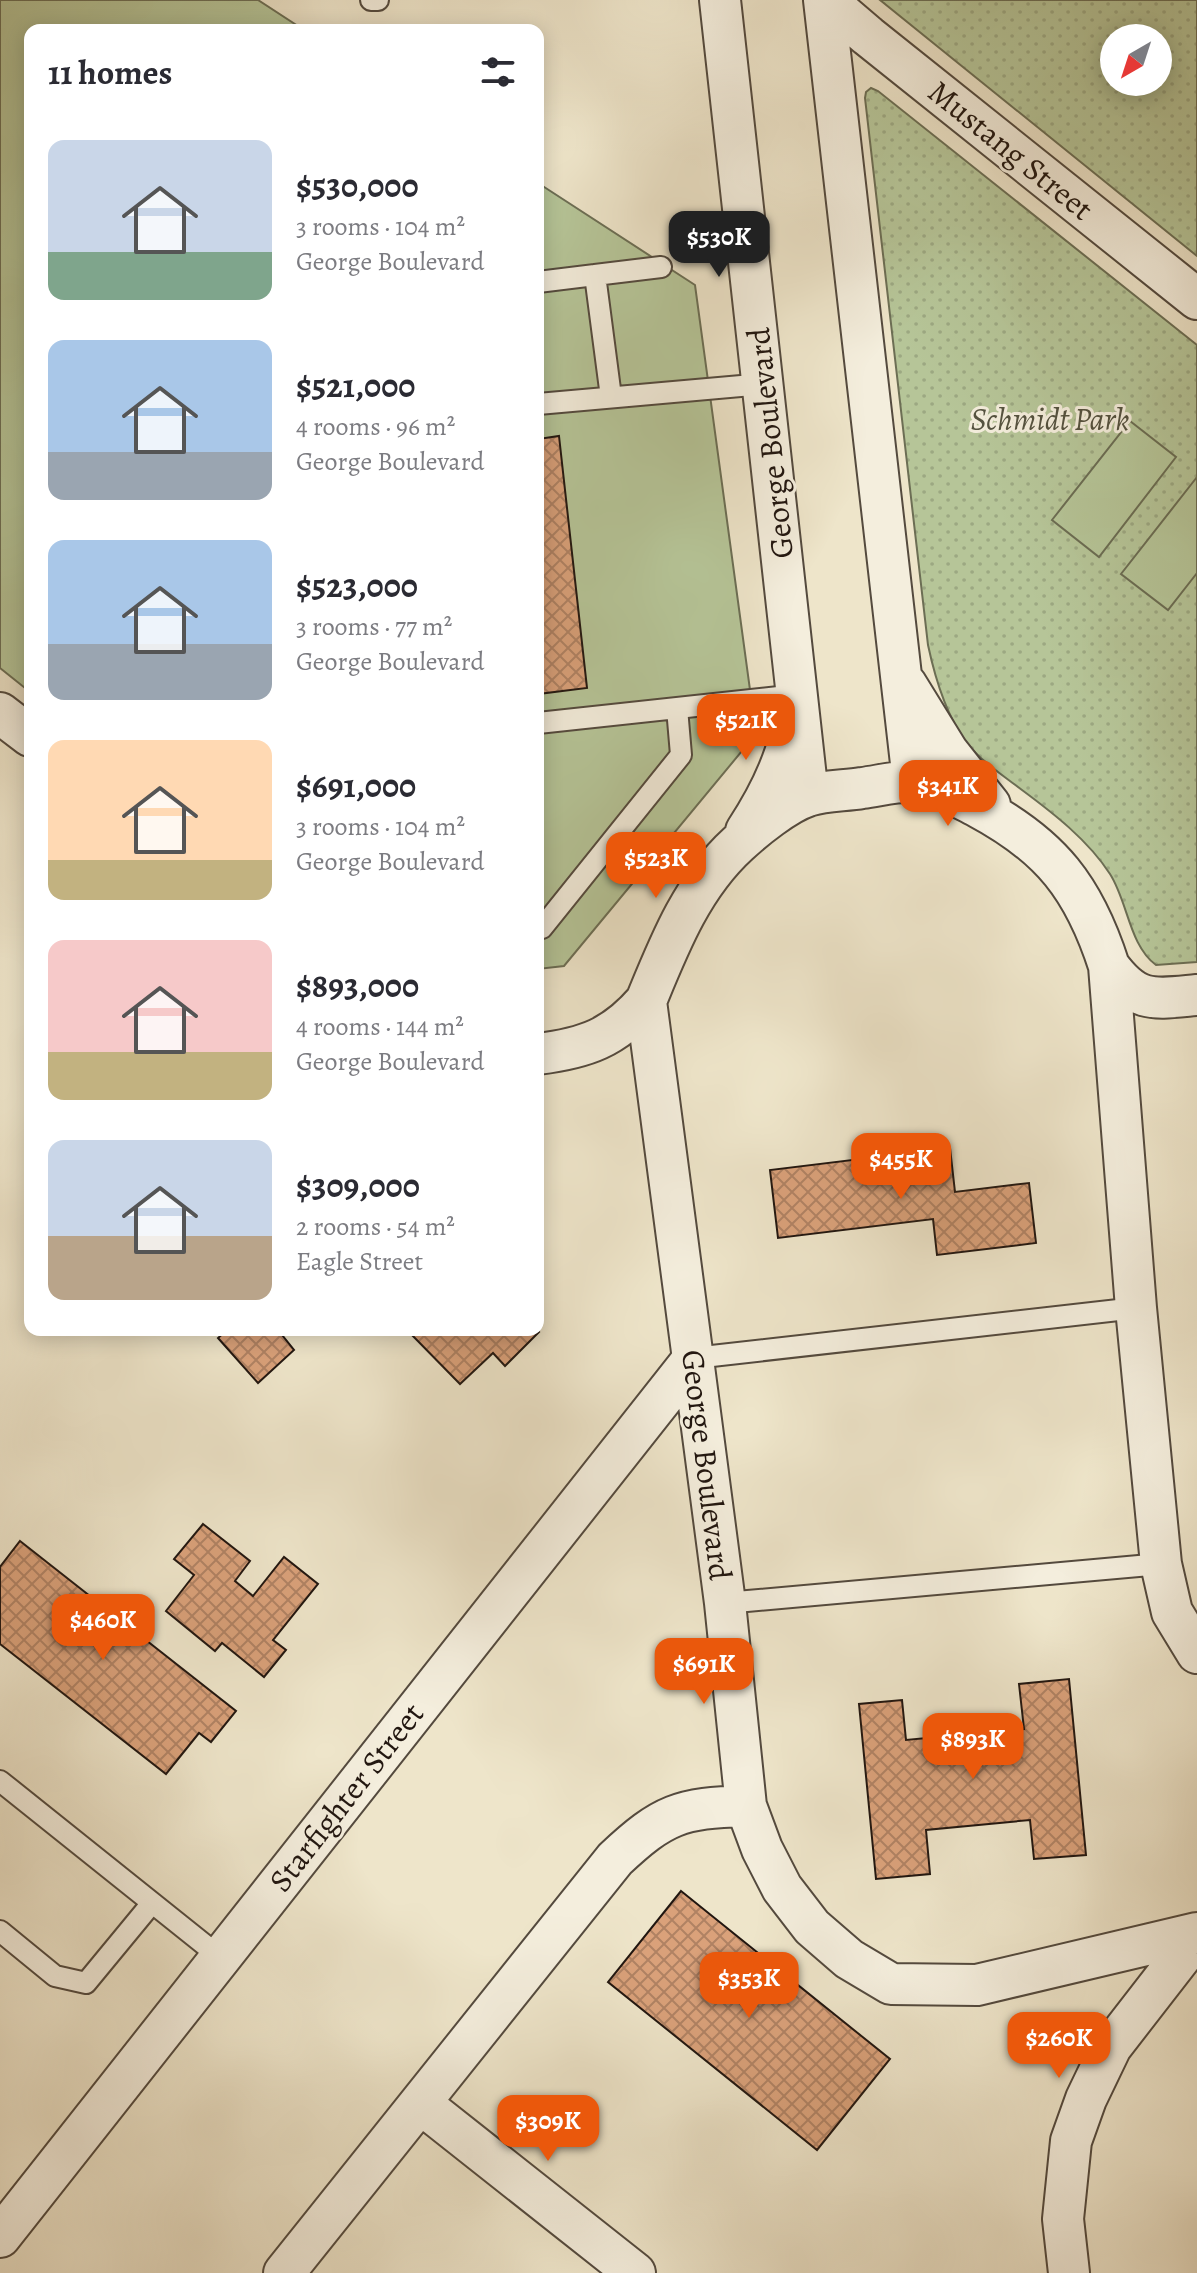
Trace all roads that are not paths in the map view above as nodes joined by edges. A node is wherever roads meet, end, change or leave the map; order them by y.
1 (371, 0) edge
2 (378, 0) edge
3 (720, 0) edge
4 (825, 0) edge
5 (661, 267) dead end
6 (595, 275) junction
7 (544, 281) edge
8 (1197, 299) edge
9 (764, 384) junction
10 (611, 397) junction
11 (544, 403) edge
12 (901, 675) junction
13 (797, 695) junction
14 (677, 708) junction
15 (0, 713) edge
16 (544, 722) edge
17 (24, 731) edge
18 (913, 781) junction
19 (808, 796) junction
20 (1003, 820) junction
21 (737, 845) junction
22 (544, 926) edge
23 (1109, 966) junction
24 (1197, 995) edge
25 (646, 1001) junction
26 (544, 1053) edge
27 (1136, 1308) junction
28 (694, 1358) junction
29 (1161, 1564) junction
30 (725, 1603) junction
31 (1197, 1653) edge
32 (0, 1781) edge
33 (746, 1806) junction
34 (152, 1903) junction
35 (0, 1931) edge
36 (1197, 1934) edge
37 (220, 1957) junction
38 (420, 2103) junction
39 (0, 2237) edge
40 (284, 2273) edge
41 (635, 2273) edge
42 (1069, 2273) edge

1 - 2 lane
3 - 9 street, George Boulevard
4 - 8 street, Mustang Street
4 - 12 street, George Boulevard
5 - 6 lane
6 - 7 lane
6 - 10 lane
9 - 10 lane
9 - 13 street, George Boulevard
10 - 11 lane
12 - 18 street, George Boulevard
12 - 20 street, George Boulevard
13 - 14 lane
13 - 19 street, George Boulevard
13 - 21 street, George Boulevard
14 - 16 lane
14 - 22 lane
15 - 17 street
18 - 19 street, George Boulevard
18 - 20 street, George Boulevard
19 - 21 street, George Boulevard
20 - 23 street, George Boulevard
21 - 25 street, George Boulevard
23 - 24 street
23 - 27 street, George Boulevard
25 - 26 street
25 - 28 street, George Boulevard
27 - 28 lane
27 - 29 street, George Boulevard
28 - 30 street, George Boulevard
28 - 37 street, Starfighter Street
29 - 30 lane
29 - 31 street, George Boulevard
30 - 33 street, George Boulevard
32 - 34 lane
33 - 36 street, George Boulevard
33 - 38 street
34 - 35 lane
34 - 37 lane
36 - 42 street, George Boulevard
37 - 39 street, Starfighter Street
38 - 40 street
38 - 41 street

